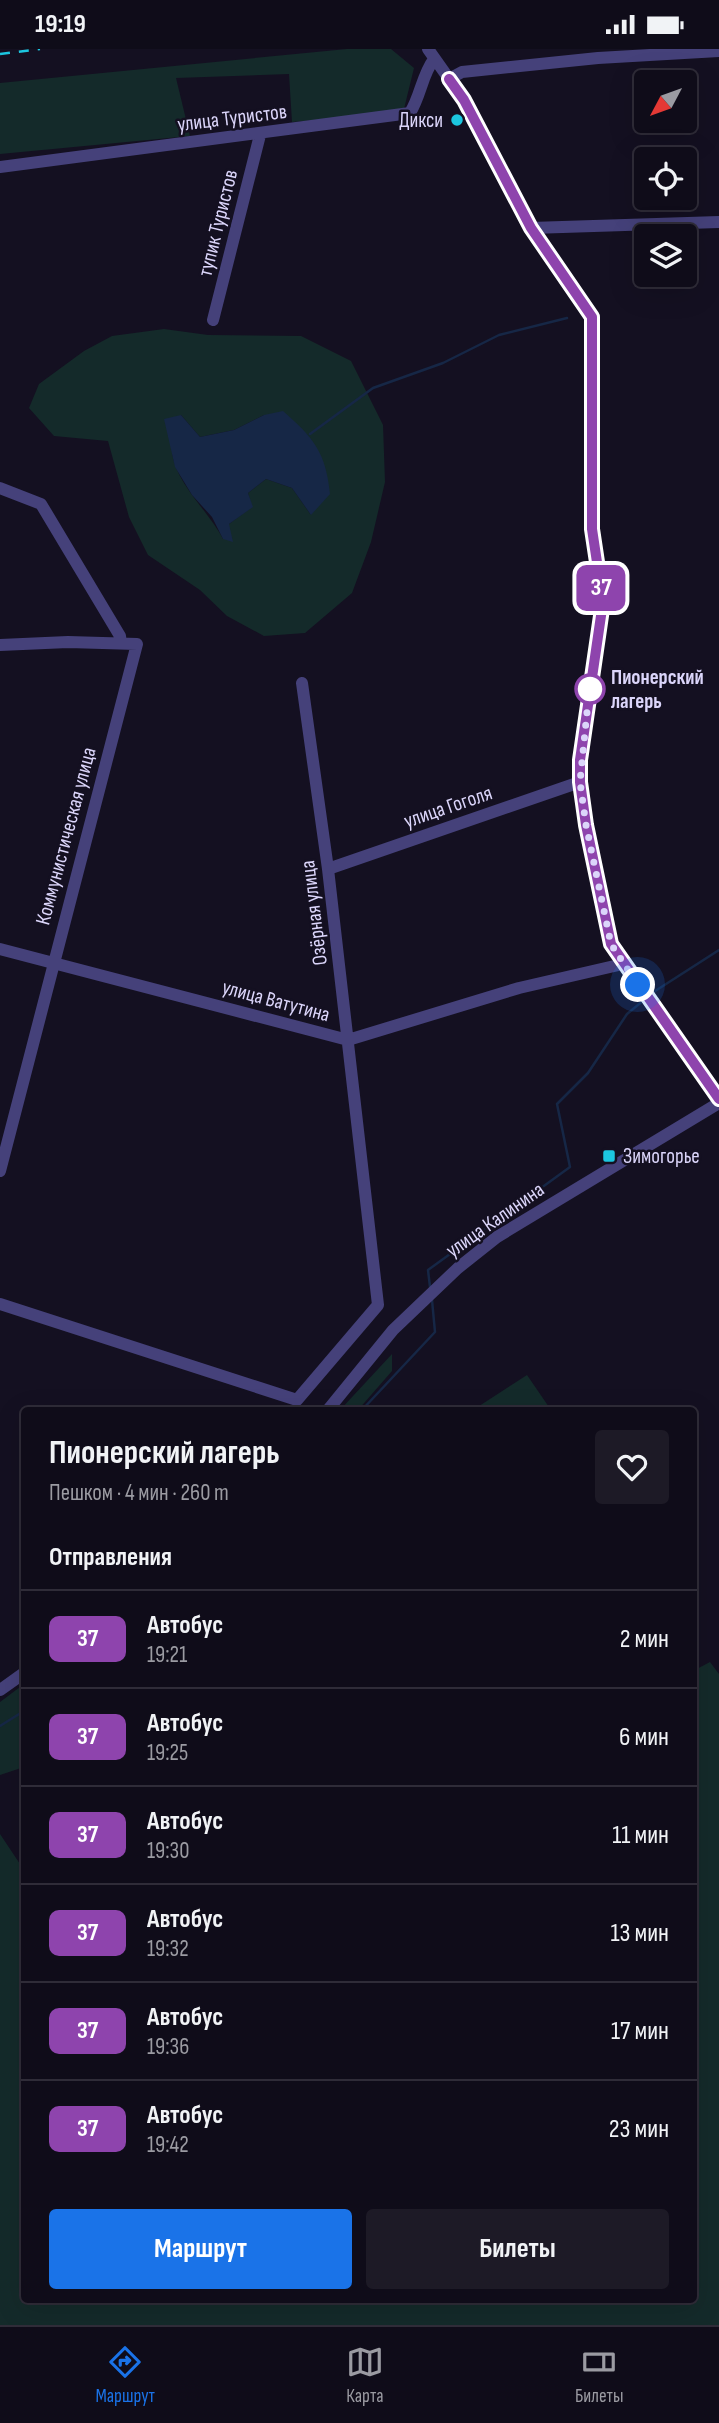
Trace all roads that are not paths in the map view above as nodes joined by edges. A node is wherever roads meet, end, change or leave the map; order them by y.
1 (719, 51) edge
2 (431, 54) edge
3 (449, 79) junction
4 (260, 135) junction
5 (0, 167) edge
6 (719, 222) edge
7 (531, 228) junction
8 (213, 320) dead end
9 (0, 488) edge
10 (121, 643) junction
11 (0, 645) edge
12 (302, 683) dead end
13 (580, 782) junction
14 (328, 869) junction
15 (0, 949) edge
16 (52, 963) junction
17 (623, 964) junction
18 (348, 1040) junction
19 (719, 1101) edge
20 (0, 1171) edge
21 (0, 1304) edge
22 (330, 1407) edge
23 (21, 1675) edge
24 (0, 1690) edge

1 - 3 street
2 - 3 street
2 - 4 street, улица Туристов
3 - 7 street
4 - 5 street, улица Туристов
4 - 8 street, тупик Туристов
6 - 7 street
7 - 13 street
9 - 10 street
10 - 11 street
10 - 16 street, Коммунистическая улица
12 - 14 street, Озёрная улица
13 - 14 street, улица Гоголя
13 - 17 street
14 - 18 street, Озёрная улица
15 - 16 street, улица Ватутина
16 - 18 street, улица Ватутина
16 - 20 street, Коммунистическая улица
17 - 18 street, улица Ватутина
17 - 19 street
18 - 21 street, Озёрная улица
19 - 22 street, улица Калинина
23 - 24 street

